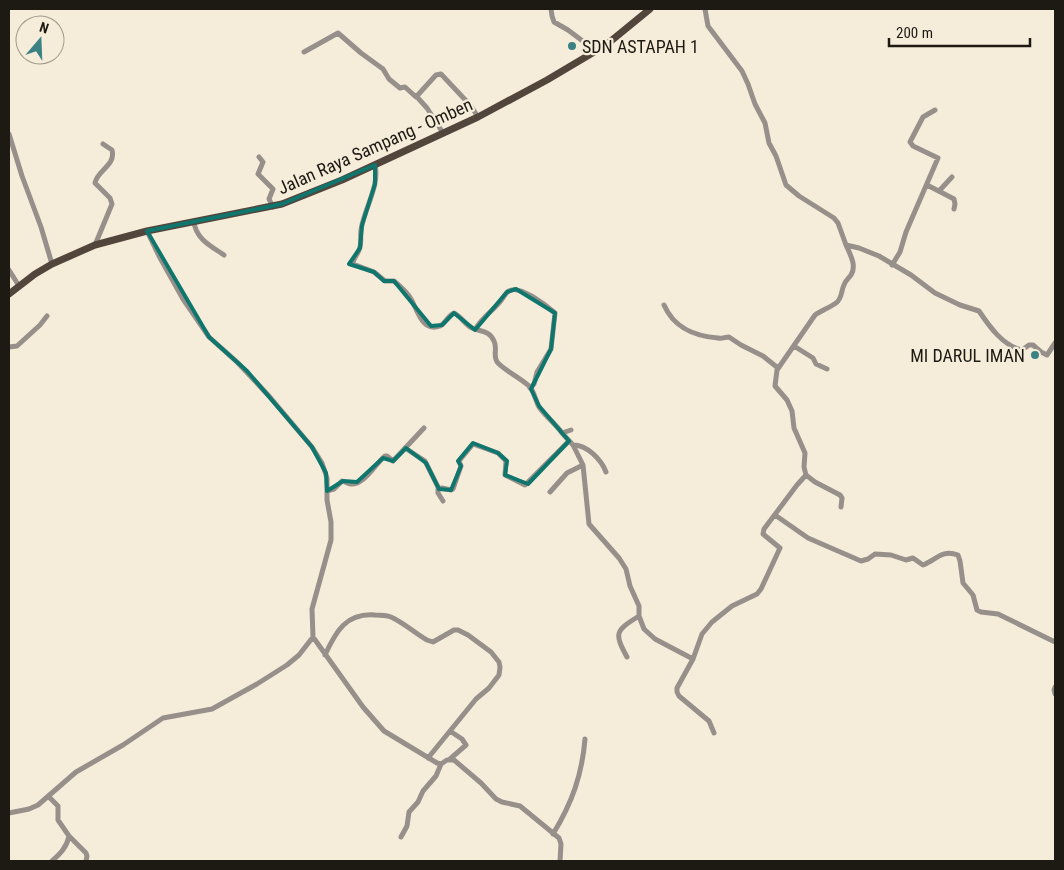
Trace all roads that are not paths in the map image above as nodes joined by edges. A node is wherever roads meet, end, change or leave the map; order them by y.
1 (551, 9) edge
2 (650, 9) edge
3 (705, 9) edge
4 (596, 51) junction
5 (304, 52) dead end
6 (417, 97) junction
7 (934, 110) dead end
8 (478, 117) junction
9 (443, 133) junction
10 (9, 134) edge
11 (103, 144) dead end
12 (259, 157) dead end
13 (375, 165) junction
14 (952, 177) dead end
15 (927, 185) junction
16 (939, 191) junction
17 (273, 207) junction
18 (954, 209) dead end
19 (194, 222) junction
20 (147, 231) junction
21 (95, 245) junction
22 (846, 245) junction
23 (224, 255) dead end
24 (52, 264) junction
25 (892, 265) junction
26 (9, 270) edge
27 (19, 286) junction
28 (9, 294) edge
29 (664, 305) dead end
30 (47, 316) dead end
31 (476, 328) junction
32 (1055, 343) edge
33 (794, 346) junction
34 (9, 347) edge
35 (778, 368) junction
36 (827, 369) dead end
37 (530, 388) junction
38 (424, 428) dead end
39 (571, 430) dead end
40 (562, 433) junction
41 (571, 443) junction
42 (405, 448) junction
43 (584, 465) junction
44 (606, 472) dead end
45 (806, 475) junction
46 (439, 488) junction
47 (327, 491) junction
48 (550, 492) dead end
49 (443, 501) dead end
50 (841, 507) dead end
51 (775, 515) junction
52 (639, 616) junction
53 (313, 637) junction
54 (1055, 642) edge
55 (325, 655) junction
56 (627, 657) dead end
57 (692, 659) junction
58 (1055, 687) edge
59 (1055, 694) edge
60 (450, 731) junction
61 (714, 733) dead end
62 (585, 739) dead end
63 (428, 758) junction
64 (450, 759) junction
65 (441, 764) junction
66 (49, 797) junction
67 (10, 811) edge
68 (553, 834) junction
69 (69, 836) junction
70 (401, 837) dead end
71 (52, 861) edge
72 (86, 861) edge
73 (560, 861) edge

1 - 4 street
2 - 4 main road, Jalan Raya Sampang - Omben
3 - 22 street
4 - 8 main road, Jalan Raya Sampang - Omben
5 - 6 street
6 - 8 street
6 - 9 street
7 - 15 street
8 - 9 main road, Jalan Raya Sampang - Omben
9 - 13 main road, Jalan Raya Sampang - Omben
10 - 24 street
11 - 21 street
12 - 17 street
13 - 17 main road, Jalan Raya Sampang - Omben
13 - 31 street
14 - 16 street
15 - 16 street
15 - 25 street
16 - 18 street
17 - 19 main road, Jalan Raya Sampang - Omben
19 - 20 main road, Jalan Raya Sampang - Omben
19 - 23 street
20 - 21 main road, Jalan Raya Sampang - Omben
20 - 47 street
21 - 24 main road, Jalan Raya Sampang - Omben
22 - 25 street
22 - 33 street
24 - 27 main road, Jalan Raya Sampang - Omben
25 - 32 street
26 - 27 street
27 - 28 main road, Jalan Raya Sampang - Omben
29 - 35 street
30 - 34 street
31 - 37 street
31 - 37 street
33 - 35 street
33 - 36 street
35 - 45 street
37 - 40 street
38 - 42 street
39 - 40 street
40 - 41 street
41 - 43 street
41 - 44 street
41 - 46 street
42 - 46 street
42 - 47 street
43 - 48 street
43 - 52 street
45 - 50 street
45 - 51 street
46 - 49 street
47 - 53 street
51 - 54 street
51 - 57 street
52 - 56 street
52 - 57 street
53 - 55 street
53 - 66 street
55 - 60 street
55 - 63 street
57 - 61 street
58 - 59 street
60 - 63 street
60 - 64 street
62 - 68 street
63 - 65 street
64 - 65 street
64 - 68 street
65 - 70 street
66 - 67 street
66 - 69 street
68 - 73 street
69 - 71 street
69 - 72 street

